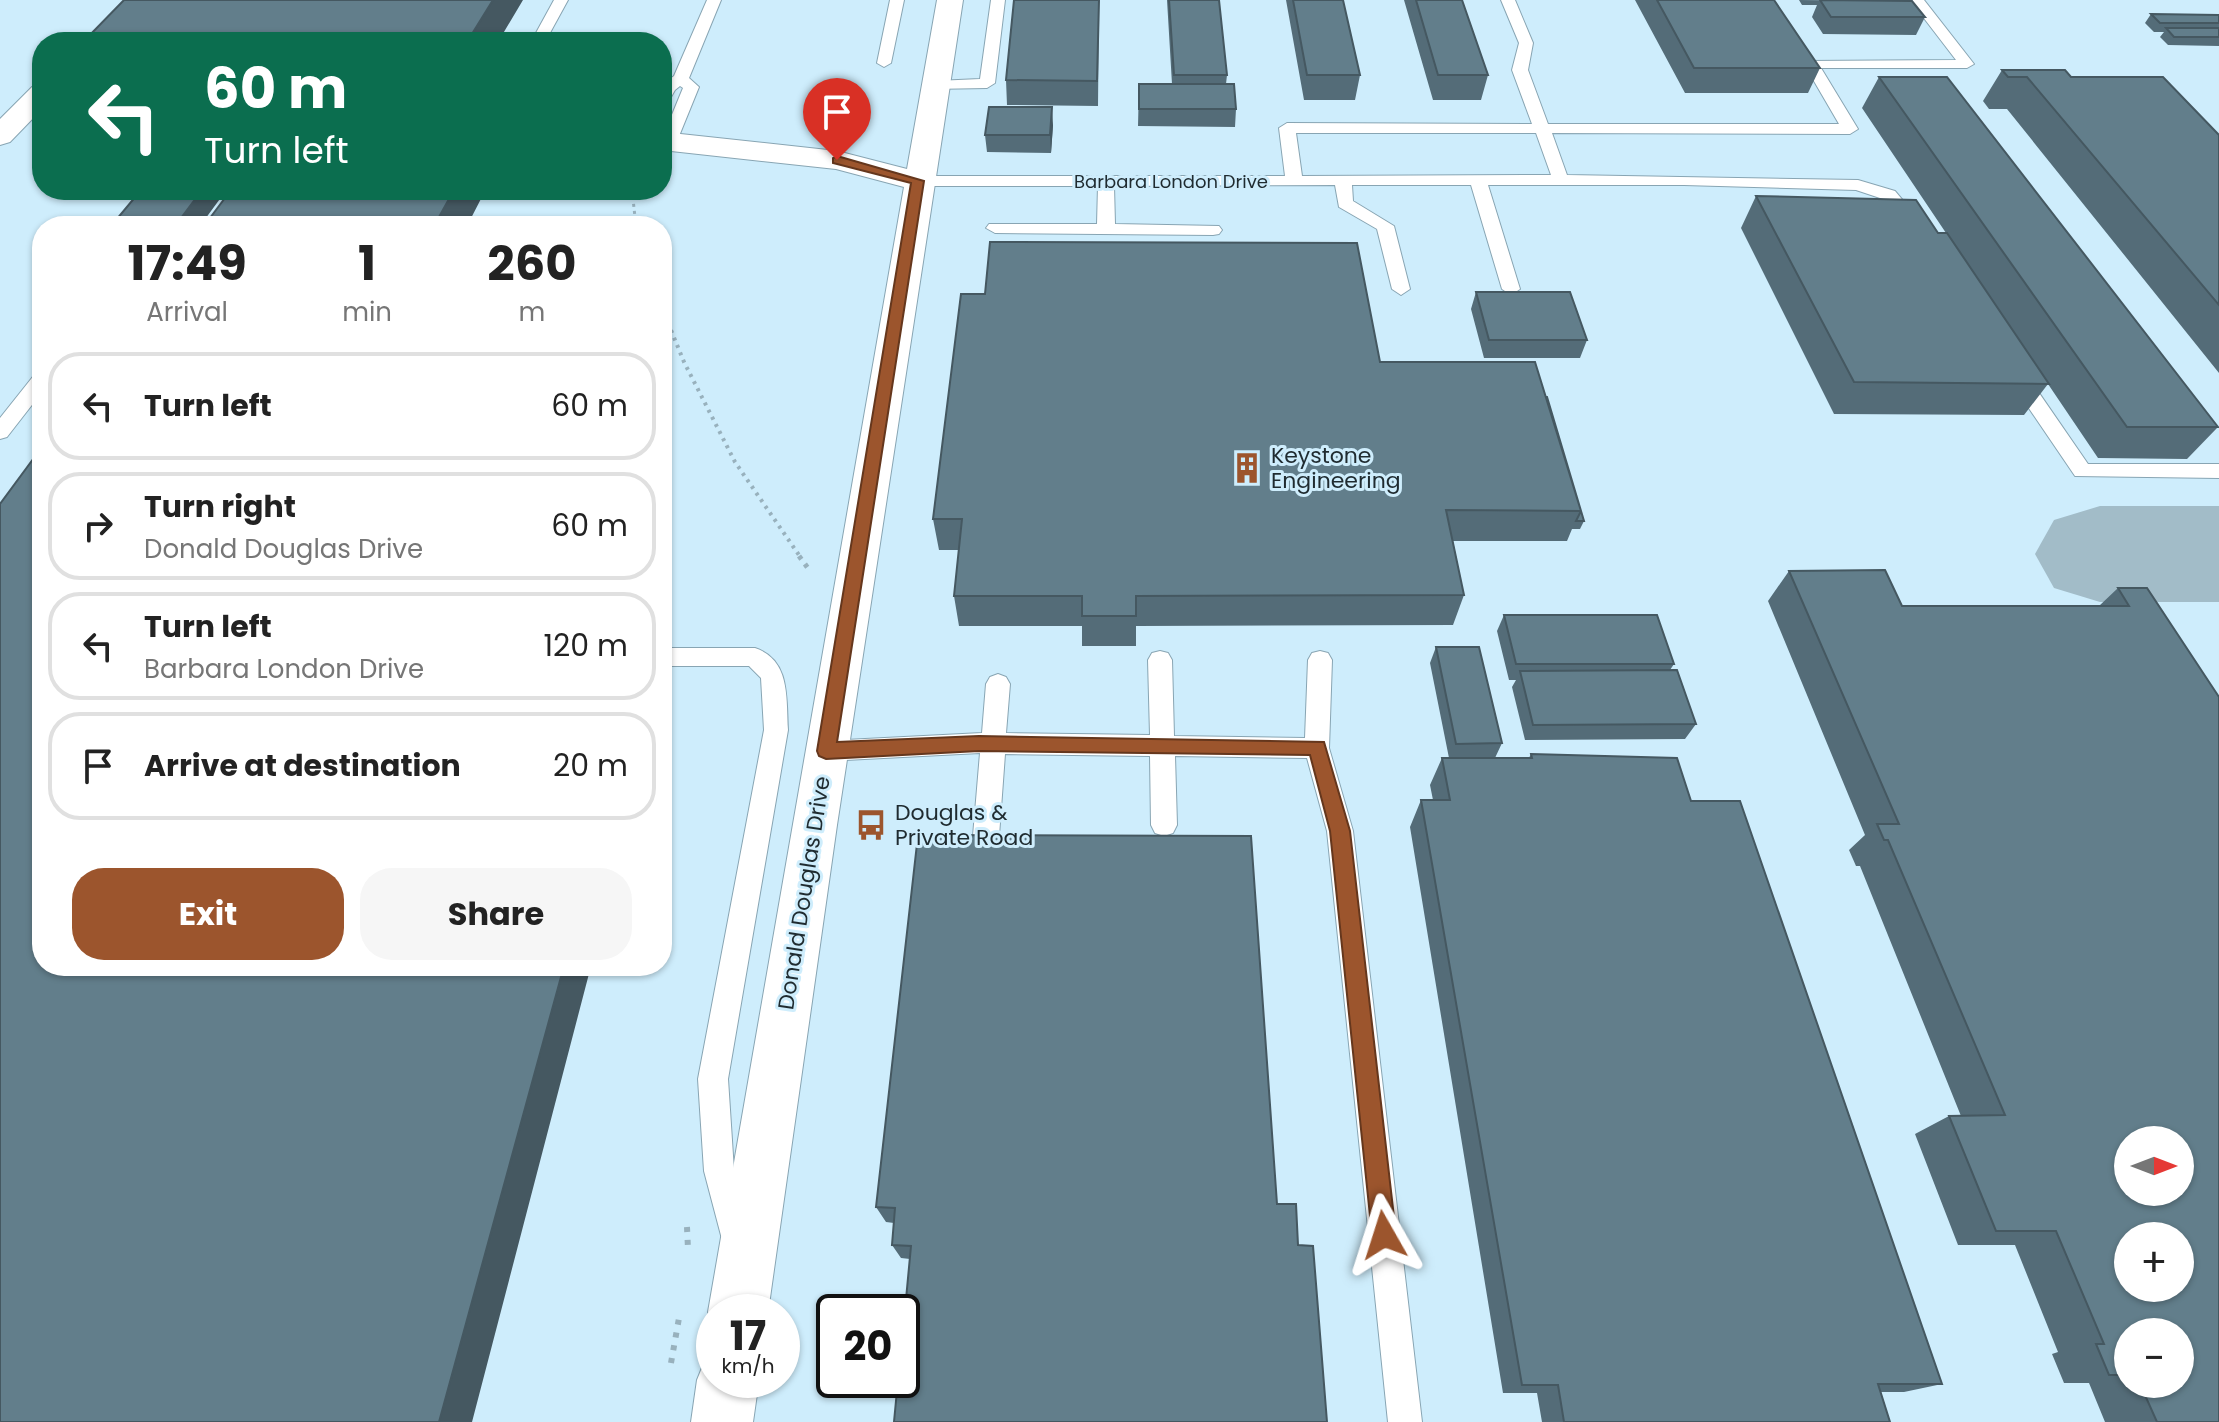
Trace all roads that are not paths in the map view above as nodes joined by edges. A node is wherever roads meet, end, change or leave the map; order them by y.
1 (561, 0) edge
2 (714, 0) edge
3 (897, 0) edge
4 (950, 0) edge
5 (998, 0) edge
6 (1508, 0) edge
7 (1917, 0) edge
8 (543, 32) edge
9 (884, 63) dead end
10 (681, 79) junction
11 (672, 85) edge
12 (936, 86) junction
13 (22, 106) edge
14 (672, 126) edge
15 (1542, 127) junction
16 (0, 138) edge
17 (32, 140) edge
18 (672, 142) edge
19 (1294, 180) junction
20 (1343, 180) junction
21 (1478, 180) junction
22 (1561, 180) junction
23 (918, 181) junction
24 (1106, 181) junction
25 (995, 228) dead end
26 (1106, 229) junction
27 (1213, 230) dead end
28 (1922, 237) edge
29 (1401, 289) dead end
30 (1511, 289) edge
31 (2009, 363) edge
32 (0, 401) edge
33 (32, 401) edge
34 (32, 402) edge
35 (0, 432) edge
36 (2219, 471) edge
37 (672, 657) edge
38 (1160, 660) dead end
39 (1320, 660) dead end
40 (998, 684) dead end
41 (993, 744) junction
42 (1161, 746) junction
43 (1317, 748) junction
44 (826, 751) junction
45 (1164, 825) dead end
46 (986, 836) edge
47 (741, 1292) edge
48 (725, 1398) edge
49 (722, 1422) edge
50 (1405, 1422) edge

1 - 8 lane
2 - 10 lane
3 - 9 lane
4 - 12 street, Donald Douglas Drive
5 - 12 lane
6 - 15 lane
7 - 15 lane
10 - 11 lane
10 - 14 lane
12 - 23 street, Donald Douglas Drive
13 - 16 street
15 - 19 lane
15 - 22 lane
16 - 17 street
18 - 23 street, Barbara London Drive
19 - 20 lane, Barbara London Drive
19 - 24 lane, Barbara London Drive
20 - 21 lane, Barbara London Drive
20 - 29 lane
21 - 22 lane, Barbara London Drive
21 - 30 lane
22 - 28 lane, Barbara London Drive
23 - 24 lane, Barbara London Drive
23 - 44 street, Donald Douglas Drive
24 - 26 lane
25 - 26 lane
26 - 27 lane
31 - 36 lane
32 - 33 lane
34 - 35 lane
37 - 47 lane
38 - 42 lane
39 - 43 lane
40 - 41 lane
41 - 42 lane
41 - 44 lane
41 - 46 lane
42 - 43 lane
42 - 45 lane
43 - 50 lane
44 - 47 street, Donald Douglas Drive
48 - 49 street

